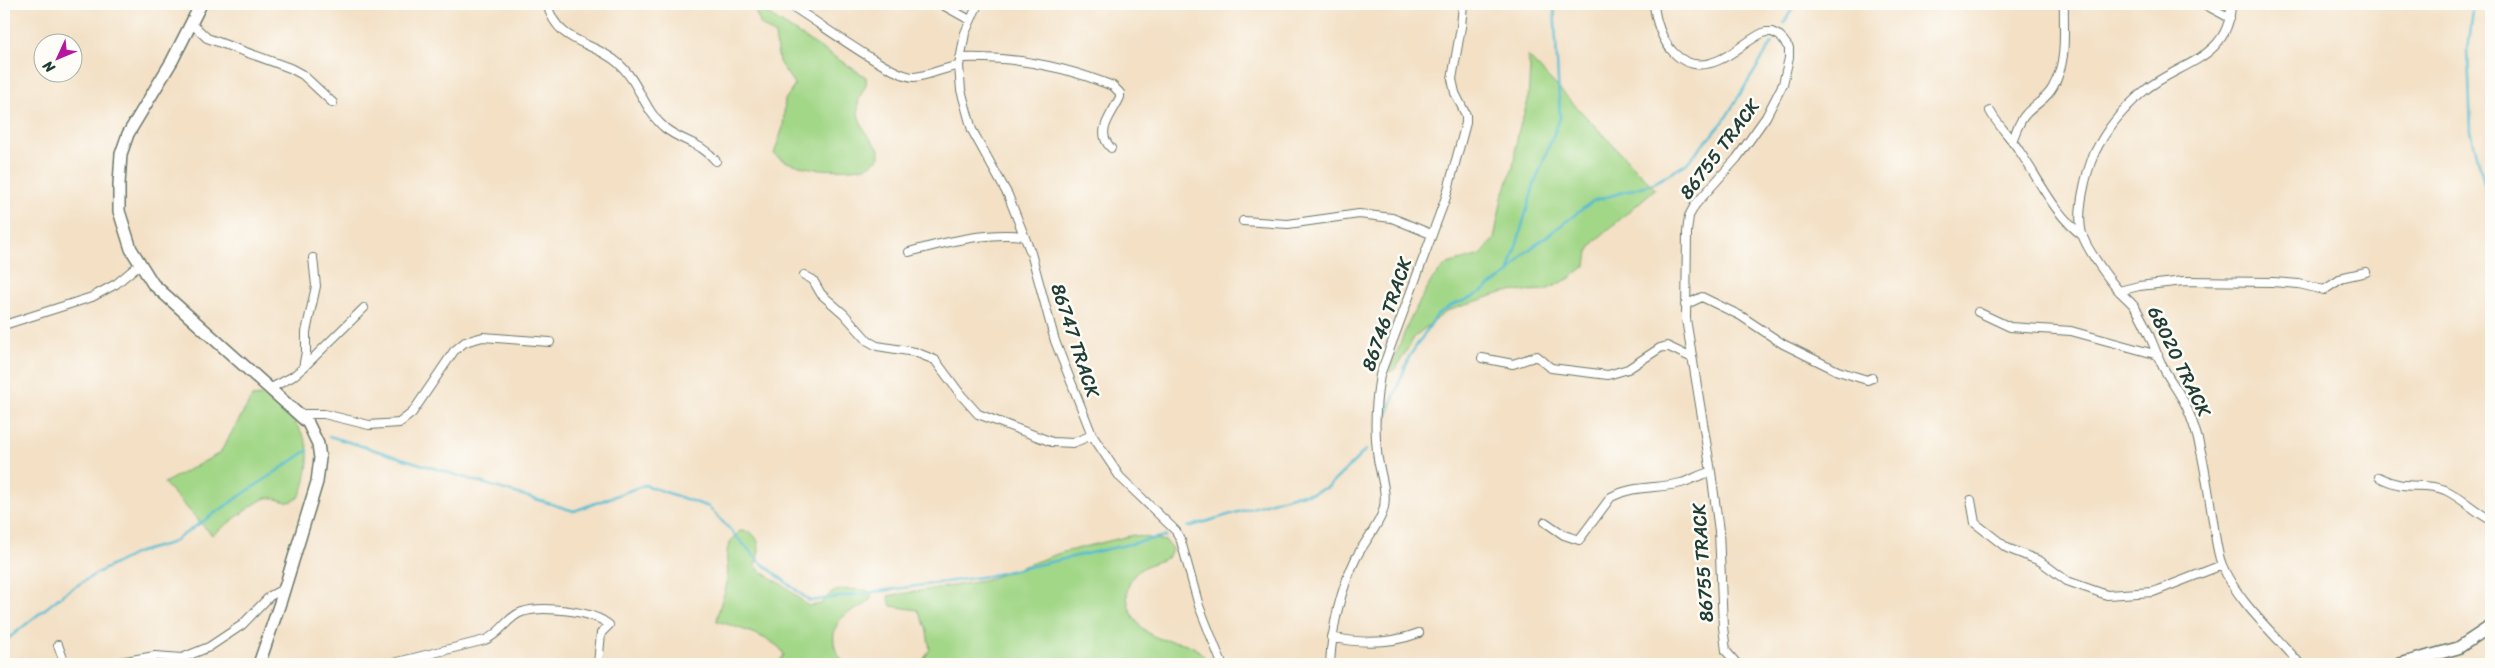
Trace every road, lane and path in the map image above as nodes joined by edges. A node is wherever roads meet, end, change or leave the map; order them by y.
1 (201, 4) edge
2 (547, 4) edge
3 (788, 4) edge
4 (941, 4) edge
5 (978, 4) edge
6 (1463, 4) edge
7 (1654, 4) edge
8 (2064, 4) edge
9 (2204, 4) edge
10 (2231, 4) edge
11 (2230, 18) junction
12 (970, 20) junction
13 (191, 23) junction
14 (959, 62) junction
15 (333, 103) dead end
16 (1990, 111) dead end
17 (2012, 141) junction
18 (1111, 148) dead end
19 (716, 161) dead end
20 (1243, 221) dead end
21 (1431, 234) junction
22 (1024, 236) junction
23 (2083, 236) junction
24 (909, 252) dead end
25 (313, 258) dead end
26 (140, 264) junction
27 (2366, 272) dead end
28 (804, 274) dead end
29 (2119, 291) junction
30 (1685, 305) junction
31 (364, 308) dead end
32 (1978, 312) dead end
33 (4, 325) edge
34 (550, 342) dead end
35 (2158, 355) junction
36 (1482, 358) dead end
37 (1692, 358) junction
38 (303, 368) junction
39 (1872, 378) dead end
40 (271, 388) junction
41 (298, 414) junction
42 (1092, 435) junction
43 (1711, 472) junction
44 (2380, 478) dead end
45 (1971, 500) dead end
46 (2491, 520) edge
47 (1545, 522) dead end
48 (2222, 564) junction
49 (285, 588) junction
50 (2491, 626) edge
51 (1419, 633) dead end
52 (1332, 637) junction
53 (58, 645) dead end
54 (1729, 661) edge
55 (65, 664) edge
56 (108, 664) edge
57 (259, 664) edge
58 (390, 664) edge
59 (598, 664) edge
60 (1222, 664) edge
61 (1330, 664) edge
62 (1738, 664) edge
63 (2300, 664) edge
64 (2400, 664) edge

1 - 13 street
2 - 19 street
3 - 14 street
4 - 12 street
5 - 12 street, 86747 TRACK
6 - 21 street, 86746 TRACK
7 - 30 street, 86755 TRACK
8 - 17 street
9 - 11 street
10 - 11 street
11 - 23 street
12 - 14 street, 86747 TRACK
13 - 15 street
13 - 26 street
14 - 18 street
14 - 22 street, 86747 TRACK
16 - 17 street, 68020 TRACK
17 - 23 street, 68020 TRACK
20 - 21 street
21 - 52 street, 86746 TRACK
22 - 24 street
22 - 42 street, 86747 TRACK
23 - 29 street, 68020 TRACK
25 - 38 street
26 - 33 street
26 - 40 street
27 - 29 street
28 - 42 street
29 - 35 street, 68020 TRACK
30 - 37 street, 86755 TRACK
30 - 39 street
31 - 38 street
32 - 35 street
34 - 41 street
35 - 48 street, 68020 TRACK
36 - 37 street
37 - 43 street, 86755 TRACK
38 - 40 street
40 - 41 street
41 - 49 street
42 - 60 street, 86747 TRACK
43 - 47 street
43 - 54 street, 86755 TRACK
44 - 46 street
45 - 48 street
48 - 63 street, 68020 TRACK
49 - 56 street
49 - 57 street
50 - 64 street
51 - 52 street
52 - 61 street, 86746 TRACK
53 - 55 street
54 - 62 street, 86755 TRACK
58 - 59 street

